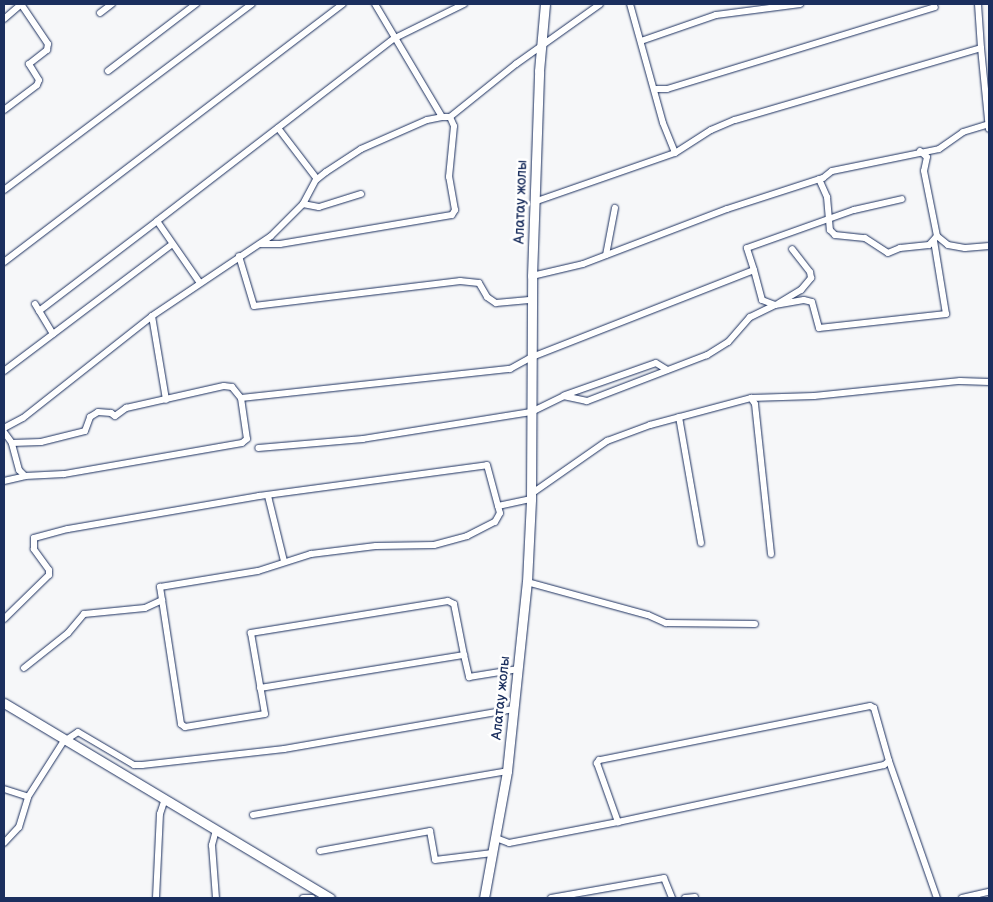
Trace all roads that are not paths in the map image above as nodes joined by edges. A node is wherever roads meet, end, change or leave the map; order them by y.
1 (21, 4) edge
2 (112, 4) edge
3 (196, 4) edge
4 (252, 4) edge
5 (343, 4) edge
6 (375, 4) edge
7 (464, 4) edge
8 (545, 4) edge
9 (600, 4) edge
10 (630, 4) edge
11 (800, 4) edge
12 (978, 4) edge
13 (934, 7) dead end
14 (100, 13) dead end
15 (4, 19) edge
16 (396, 38) junction
17 (641, 41) junction
18 (542, 45) junction
19 (981, 48) junction
20 (108, 71) dead end
21 (654, 90) junction
22 (4, 110) edge
23 (442, 117) junction
24 (450, 117) junction
25 (989, 124) edge
26 (278, 128) junction
27 (989, 129) edge
28 (920, 151) junction
29 (675, 153) junction
30 (317, 179) junction
31 (819, 179) junction
32 (4, 190) edge
33 (361, 194) dead end
34 (902, 199) dead end
35 (534, 202) junction
36 (303, 204) junction
37 (615, 208) dead end
38 (829, 218) junction
39 (157, 222) junction
40 (936, 239) junction
41 (258, 244) junction
42 (171, 245) junction
43 (989, 246) edge
44 (792, 249) dead end
45 (606, 255) junction
46 (239, 256) junction
47 (4, 262) edge
48 (754, 270) junction
49 (532, 276) junction
50 (200, 282) junction
51 (532, 300) junction
52 (35, 304) dead end
53 (775, 305) junction
54 (39, 311) junction
55 (152, 316) junction
56 (53, 334) junction
57 (532, 357) junction
58 (667, 370) junction
59 (4, 371) edge
60 (989, 382) edge
61 (564, 396) junction
62 (241, 398) junction
63 (751, 398) junction
64 (166, 400) junction
65 (532, 412) junction
66 (679, 417) junction
67 (4, 428) edge
68 (4, 432) edge
69 (12, 443) junction
70 (258, 448) dead end
71 (25, 476) junction
72 (4, 482) edge
73 (531, 493) junction
74 (268, 496) junction
75 (498, 506) junction
76 (701, 543) dead end
77 (771, 554) dead end
78 (284, 561) junction
79 (527, 582) junction
80 (162, 600) junction
81 (4, 618) edge
82 (755, 624) dead end
83 (464, 655) junction
84 (24, 668) dead end
85 (518, 669) junction
86 (260, 688) junction
87 (4, 703) edge
88 (514, 709) junction
89 (66, 740) junction
90 (889, 760) junction
91 (507, 771) junction
92 (4, 789) edge
93 (28, 797) junction
94 (165, 799) junction
95 (253, 815) dead end
96 (618, 822) junction
97 (216, 830) junction
98 (496, 838) junction
99 (4, 843) edge
100 (320, 851) dead end
101 (493, 853) junction
102 (989, 892) edge
103 (695, 897) edge
104 (156, 898) edge
105 (216, 898) edge
106 (303, 898) edge
107 (312, 898) edge
108 (330, 898) edge
109 (484, 898) edge
110 (551, 898) edge
111 (672, 898) edge
112 (685, 898) edge
113 (937, 898) edge
114 (962, 898) edge

1 - 15 street
1 - 22 street
2 - 14 street
3 - 20 street
4 - 32 street
5 - 47 street
6 - 16 street
7 - 16 street
8 - 18 main road, Алатау жолы
9 - 18 street
10 - 17 street
11 - 17 street
12 - 19 street
13 - 21 street
16 - 23 street
16 - 26 street
17 - 21 street
18 - 24 street
18 - 35 main road, Алатау жолы
19 - 25 street
19 - 29 street
21 - 29 street
23 - 24 street
23 - 30 street
24 - 41 street
25 - 27 street
25 - 28 street
26 - 30 street
26 - 39 street
28 - 31 street
28 - 40 street
29 - 35 street
30 - 36 street
31 - 38 street
31 - 45 street
33 - 36 street
34 - 38 street
35 - 49 main road, Алатау жолы
36 - 41 street
37 - 45 street
38 - 40 street
38 - 48 street
39 - 42 street
39 - 54 street
40 - 43 street
40 - 53 street
41 - 46 street
42 - 50 street
42 - 56 street
44 - 53 street
45 - 49 street
46 - 50 street
46 - 51 street
48 - 53 street
48 - 57 street
49 - 51 main road, Алатау жолы
50 - 55 street
51 - 57 main road, Алатау жолы
52 - 54 street
53 - 58 street
54 - 56 street
55 - 64 street
55 - 67 street
56 - 59 street
57 - 62 street
57 - 65 main road, Алатау жолы
58 - 61 street
58 - 61 street
60 - 63 street
61 - 65 street
62 - 64 street
62 - 71 street
63 - 66 street
63 - 77 street
64 - 69 street
65 - 70 street
65 - 73 main road, Алатау жолы
66 - 73 street
66 - 76 street
68 - 69 street
69 - 71 street
71 - 72 street
73 - 75 street
73 - 79 main road, Алатау жолы
74 - 75 street
74 - 78 street
74 - 81 street
75 - 78 street
78 - 80 street
79 - 82 street
79 - 85 main road, Алатау жолы
80 - 84 street
80 - 86 street
83 - 85 street
83 - 86 street
83 - 86 street
85 - 88 main road, Алатау жолы
87 - 89 main road
88 - 89 street
88 - 91 main road, Алатау жолы
89 - 93 street
89 - 94 main road
90 - 96 street
90 - 96 street
90 - 113 street
91 - 95 street
91 - 98 main road, Алатау жолы
92 - 93 street
93 - 99 street
94 - 97 main road
94 - 104 street
96 - 98 street
97 - 105 street
97 - 108 main road
98 - 101 main road, Алатау жолы
100 - 101 street
101 - 109 main road, Алатау жолы
102 - 114 street
103 - 112 street
106 - 107 street
110 - 111 street

